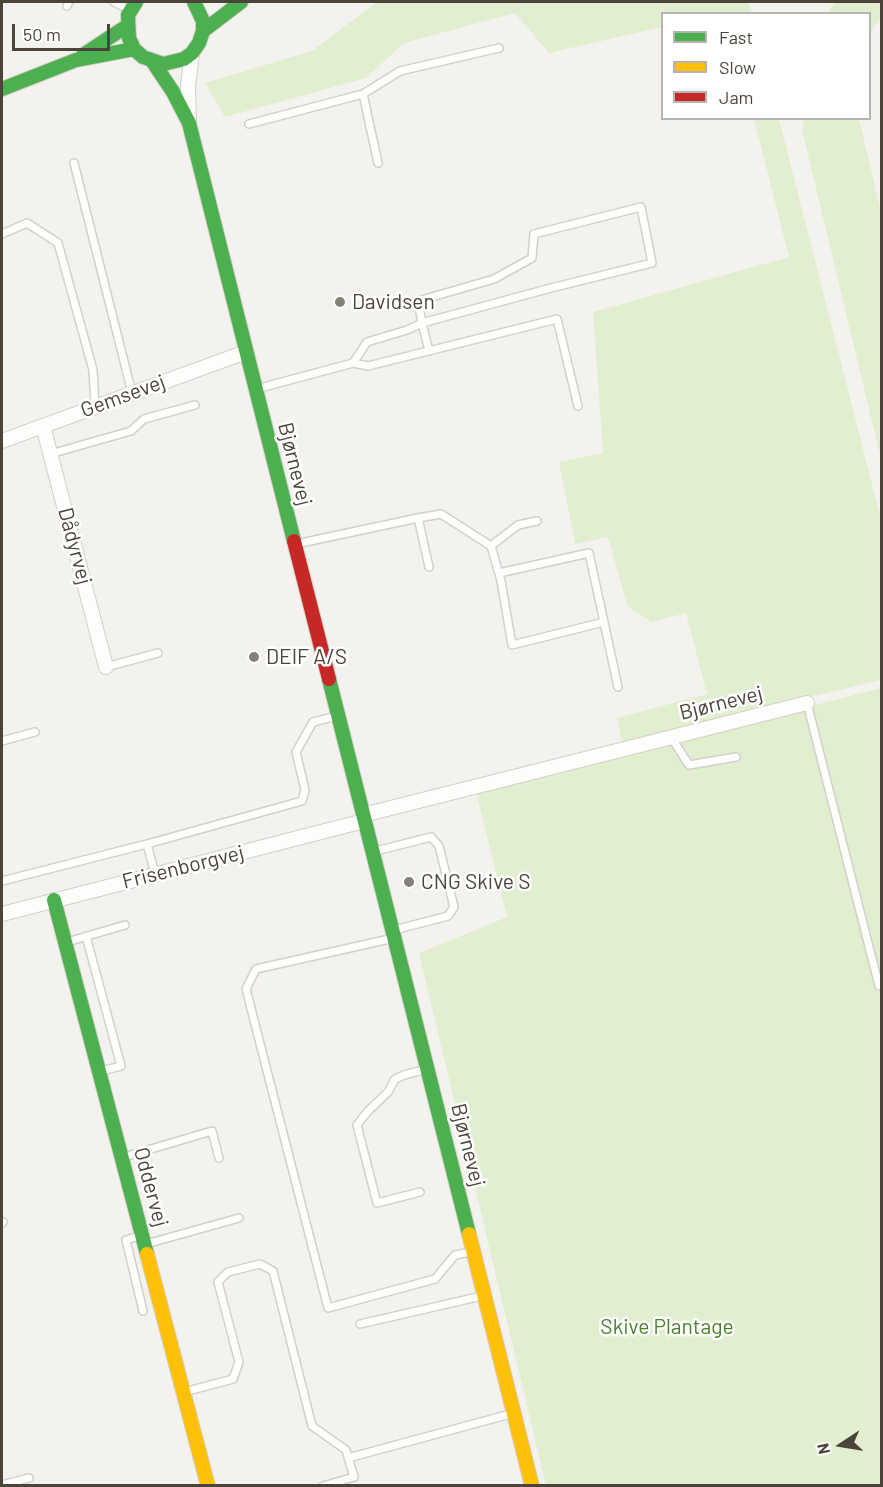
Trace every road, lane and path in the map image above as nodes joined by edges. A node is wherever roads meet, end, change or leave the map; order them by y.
1 (114, 2) edge
2 (194, 2) edge
3 (241, 2) edge
4 (133, 6) edge
5 (126, 26) junction
6 (203, 31) junction
7 (499, 48) dead end
8 (134, 49) junction
9 (192, 53) junction
10 (75, 60) junction
11 (153, 62) junction
12 (2, 89) edge
13 (363, 94) junction
14 (189, 123) junction
15 (249, 124) dead end
16 (74, 163) dead end
17 (378, 163) dead end
18 (2, 234) edge
19 (422, 323) junction
20 (429, 351) junction
21 (246, 352) junction
22 (353, 363) junction
23 (255, 389) junction
24 (132, 393) junction
25 (195, 405) dead end
26 (95, 406) junction
27 (578, 406) dead end
28 (43, 426) junction
29 (2, 441) edge
30 (50, 454) junction
31 (418, 518) junction
32 (537, 521) dead end
33 (294, 544) junction
34 (491, 546) junction
35 (429, 567) dead end
36 (499, 573) junction
37 (604, 622) junction
38 (158, 653) dead end
39 (106, 667) joint
40 (618, 687) dead end
41 (807, 703) joint
42 (337, 716) junction
43 (35, 732) dead end
44 (671, 737) junction
45 (2, 741) edge
46 (736, 757) dead end
47 (364, 818) junction
48 (147, 844) junction
49 (372, 852) junction
50 (155, 874) junction
51 (2, 882) edge
52 (54, 900) junction
53 (2, 914) edge
54 (125, 924) dead end
55 (393, 934) junction
56 (86, 936) junction
57 (65, 942) junction
58 (879, 986) dead end
59 (427, 1069) junction
60 (99, 1071) junction
61 (121, 1158) junction
62 (219, 1158) dead end
63 (420, 1192) dead end
64 (239, 1218) dead end
65 (143, 1240) junction
66 (473, 1251) junction
67 (484, 1295) junction
68 (143, 1311) dead end
69 (360, 1324) dead end
70 (183, 1392) junction
71 (514, 1413) junction
72 (348, 1458) junction
73 (29, 1478) dead end
74 (2, 1485) edge
75 (208, 1485) edge
76 (323, 1485) edge
77 (532, 1485) edge

1 - 4 lane
2 - 6 street
3 - 6 street
4 - 5 street
5 - 8 street
5 - 10 street
6 - 9 street
7 - 13 lane
8 - 10 street
8 - 11 street
9 - 11 street
9 - 14 street, Bjørnevej
10 - 12 street
11 - 14 street, Bjørnevej
13 - 15 lane
13 - 17 lane
14 - 21 street, Bjørnevej
16 - 24 lane
18 - 26 lane
19 - 19 lane
19 - 20 lane
19 - 22 lane
20 - 22 lane
20 - 27 lane
21 - 23 street, Bjørnevej
21 - 24 street, Gemsevej
22 - 23 lane
23 - 33 street, Bjørnevej
24 - 26 street, Gemsevej
25 - 30 lane
26 - 28 street, Gemsevej
28 - 29 street, Gemsevej
28 - 30 street, Dådyrvej
30 - 39 street, Dådyrvej
31 - 33 lane
31 - 34 lane
31 - 35 lane
32 - 34 lane
33 - 42 street, Bjørnevej
34 - 36 lane
36 - 37 lane
36 - 37 lane
37 - 40 lane
38 - 39 lane
41 - 44 street, Bjørnevej
41 - 58 lane, Bjørnevej
42 - 47 street, Bjørnevej
42 - 48 lane
43 - 45 lane
44 - 46 lane
44 - 47 street, Bjørnevej
47 - 49 street, Bjørnevej
47 - 50 street, Frisenborgvej
48 - 50 lane
48 - 51 lane
49 - 55 street, Bjørnevej
49 - 55 lane
50 - 52 street, Frisenborgvej
52 - 53 street, Frisenborgvej
52 - 57 street, Oddervej
54 - 56 lane
55 - 59 street, Bjørnevej
55 - 66 lane
56 - 57 lane
56 - 60 lane
57 - 60 street, Oddervej
59 - 63 lane
59 - 66 street, Bjørnevej
60 - 61 street, Oddervej
61 - 62 lane
61 - 65 street, Oddervej
64 - 65 lane
65 - 68 lane
65 - 70 street, Oddervej
66 - 67 street, Bjørnevej
67 - 69 lane
67 - 71 street, Bjørnevej
70 - 72 lane
70 - 75 street, Oddervej
71 - 72 lane
71 - 77 street, Bjørnevej
72 - 76 lane
73 - 74 lane

